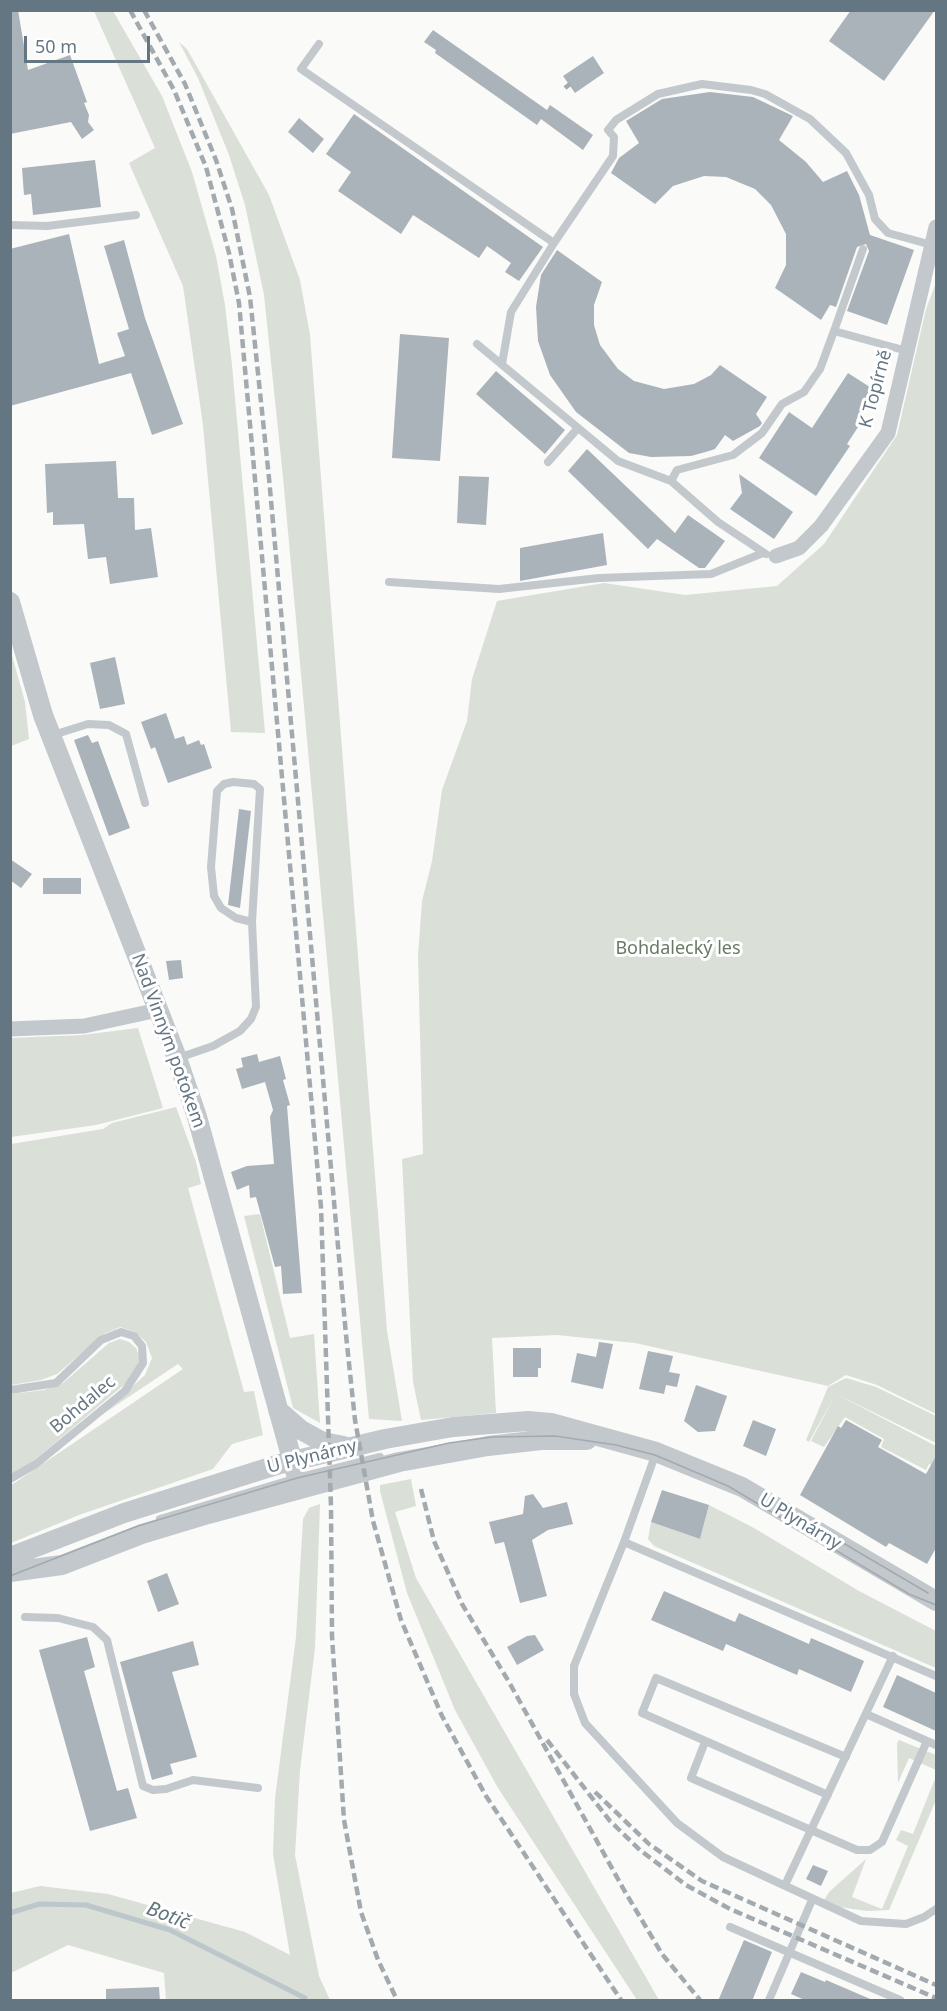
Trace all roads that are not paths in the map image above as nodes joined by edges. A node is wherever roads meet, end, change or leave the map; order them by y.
1 (319, 44) dead end
2 (136, 215) dead end
3 (10, 225) edge
4 (936, 226) edge
5 (554, 243) junction
6 (932, 245) junction
7 (863, 249) dead end
8 (834, 331) junction
9 (477, 344) dead end
10 (907, 351) junction
11 (502, 364) junction
12 (578, 428) junction
13 (548, 462) dead end
14 (671, 481) junction
15 (769, 555) junction
16 (389, 582) dead end
17 (10, 602) edge
18 (51, 735) junction
19 (145, 804) dead end
20 (252, 922) junction
21 (158, 1010) junction
22 (10, 1029) edge
23 (177, 1058) junction
24 (10, 1390) edge
25 (278, 1410) junction
26 (624, 1443) junction
27 (350, 1447) junction
28 (656, 1452) junction
29 (296, 1476) junction
30 (10, 1479) edge
31 (624, 1542) junction
32 (10, 1557) edge
33 (19, 1571) edge
34 (936, 1601) edge
35 (25, 1617) dead end
36 (892, 1656) junction
37 (936, 1676) edge
38 (866, 1714) junction
39 (927, 1741) junction
40 (705, 1742) junction
41 (936, 1745) edge
42 (846, 1757) junction
43 (258, 1788) dead end
44 (828, 1795) junction
45 (810, 1831) junction
46 (785, 1885) junction
47 (812, 1900) junction
48 (936, 1909) edge
49 (730, 1927) dead end
50 (788, 1953) junction
51 (769, 2001) edge
52 (900, 2001) edge

1 - 5 lane
2 - 3 lane
4 - 6 street, K Topírně
5 - 6 lane
5 - 11 lane
6 - 10 street, K Topírně
7 - 8 lane
8 - 10 lane
8 - 14 lane
9 - 11 lane
10 - 15 street, K Topírně
11 - 12 lane
12 - 13 lane
12 - 14 lane
14 - 15 lane
15 - 16 lane
17 - 18 street, Nad Vinným potokem
18 - 19 lane
18 - 21 street, Nad Vinným potokem
20 - 20 lane
20 - 23 lane
21 - 22 street
21 - 23 street, Nad Vinným potokem
23 - 25 street, Nad Vinným potokem
24 - 30 lane, Bohdalec
25 - 27 street
25 - 29 street, Nad Vinným potokem
26 - 27 street, U Plynárny
26 - 28 street, U Plynárny
26 - 29 street, U Plynárny
27 - 29 street, U Plynárny
28 - 31 lane
28 - 34 street, U Plynárny
29 - 32 street, U Plynárny
29 - 33 street, U Plynárny
31 - 36 lane
31 - 46 lane
35 - 43 lane
36 - 37 lane
36 - 38 lane
38 - 39 lane
38 - 42 lane
39 - 41 lane
39 - 45 lane
40 - 42 lane
40 - 44 lane
40 - 45 lane
42 - 44 lane
44 - 45 lane
45 - 46 lane
46 - 47 lane
47 - 48 lane
47 - 50 lane
49 - 50 lane
50 - 51 lane
50 - 52 lane

